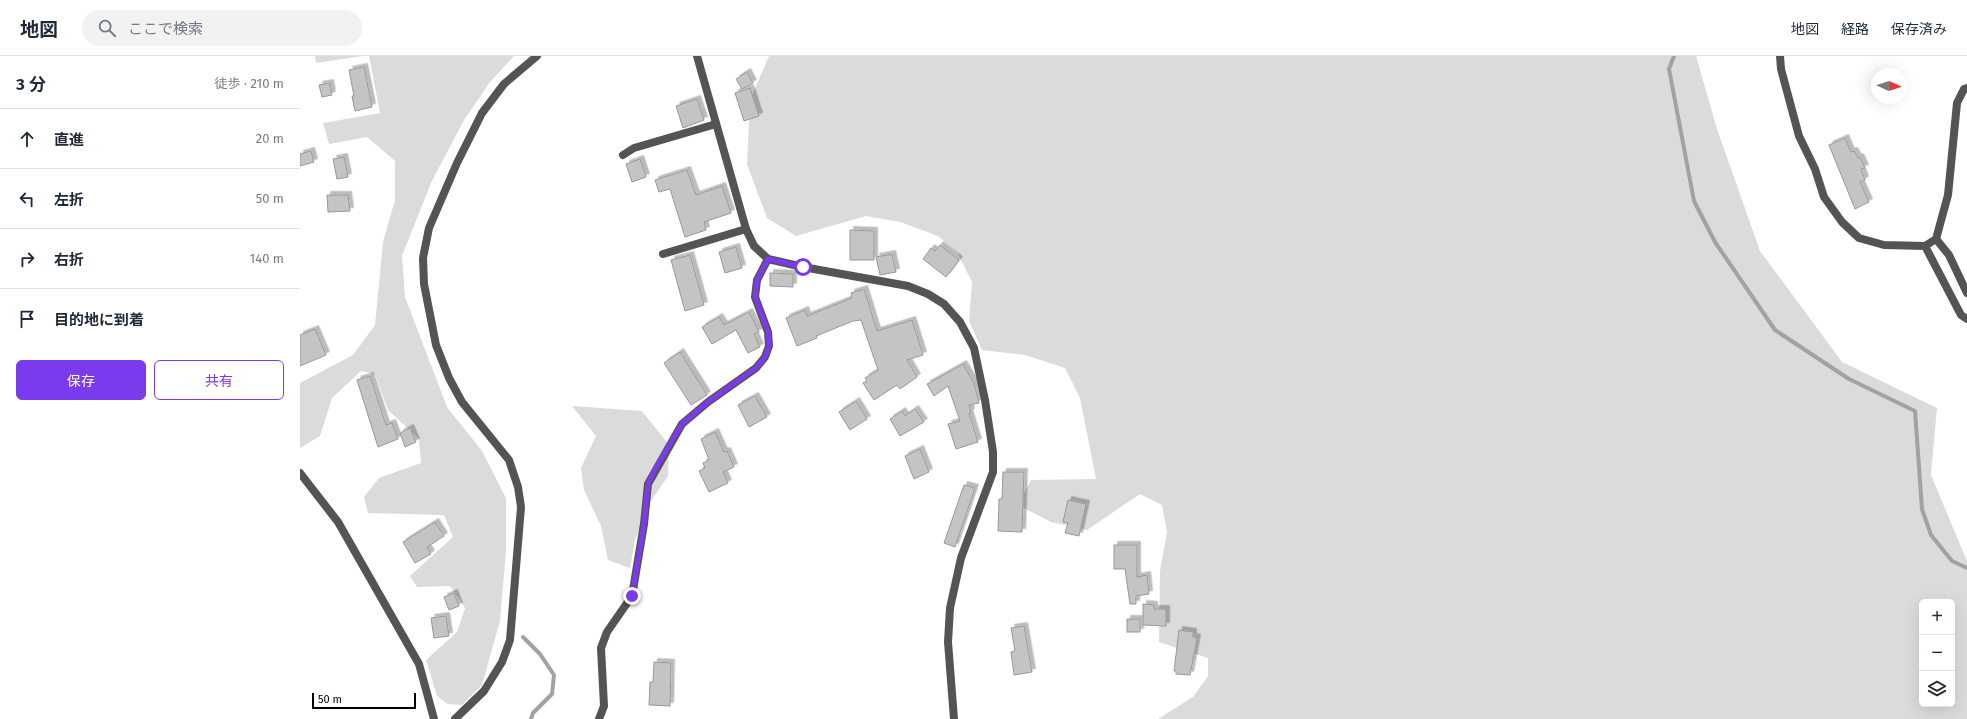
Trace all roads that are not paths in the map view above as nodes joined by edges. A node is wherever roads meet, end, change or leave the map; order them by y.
1 (537, 56) edge
2 (697, 56) edge
3 (1780, 56) edge
4 (1967, 88) edge
5 (716, 124) junction
6 (624, 155) dead end
7 (746, 229) junction
8 (1936, 240) junction
9 (1925, 246) junction
10 (663, 254) dead end
11 (768, 259) junction
12 (1967, 293) edge
13 (1967, 319) edge
14 (300, 473) edge
15 (434, 719) edge
16 (455, 719) edge
17 (599, 719) edge
18 (954, 719) edge

1 - 16 street
2 - 5 street
3 - 9 street
4 - 8 street
5 - 6 street
5 - 7 street
7 - 10 street
7 - 11 street
8 - 9 street
8 - 12 street
9 - 13 street
11 - 17 street
11 - 18 street
14 - 15 street

